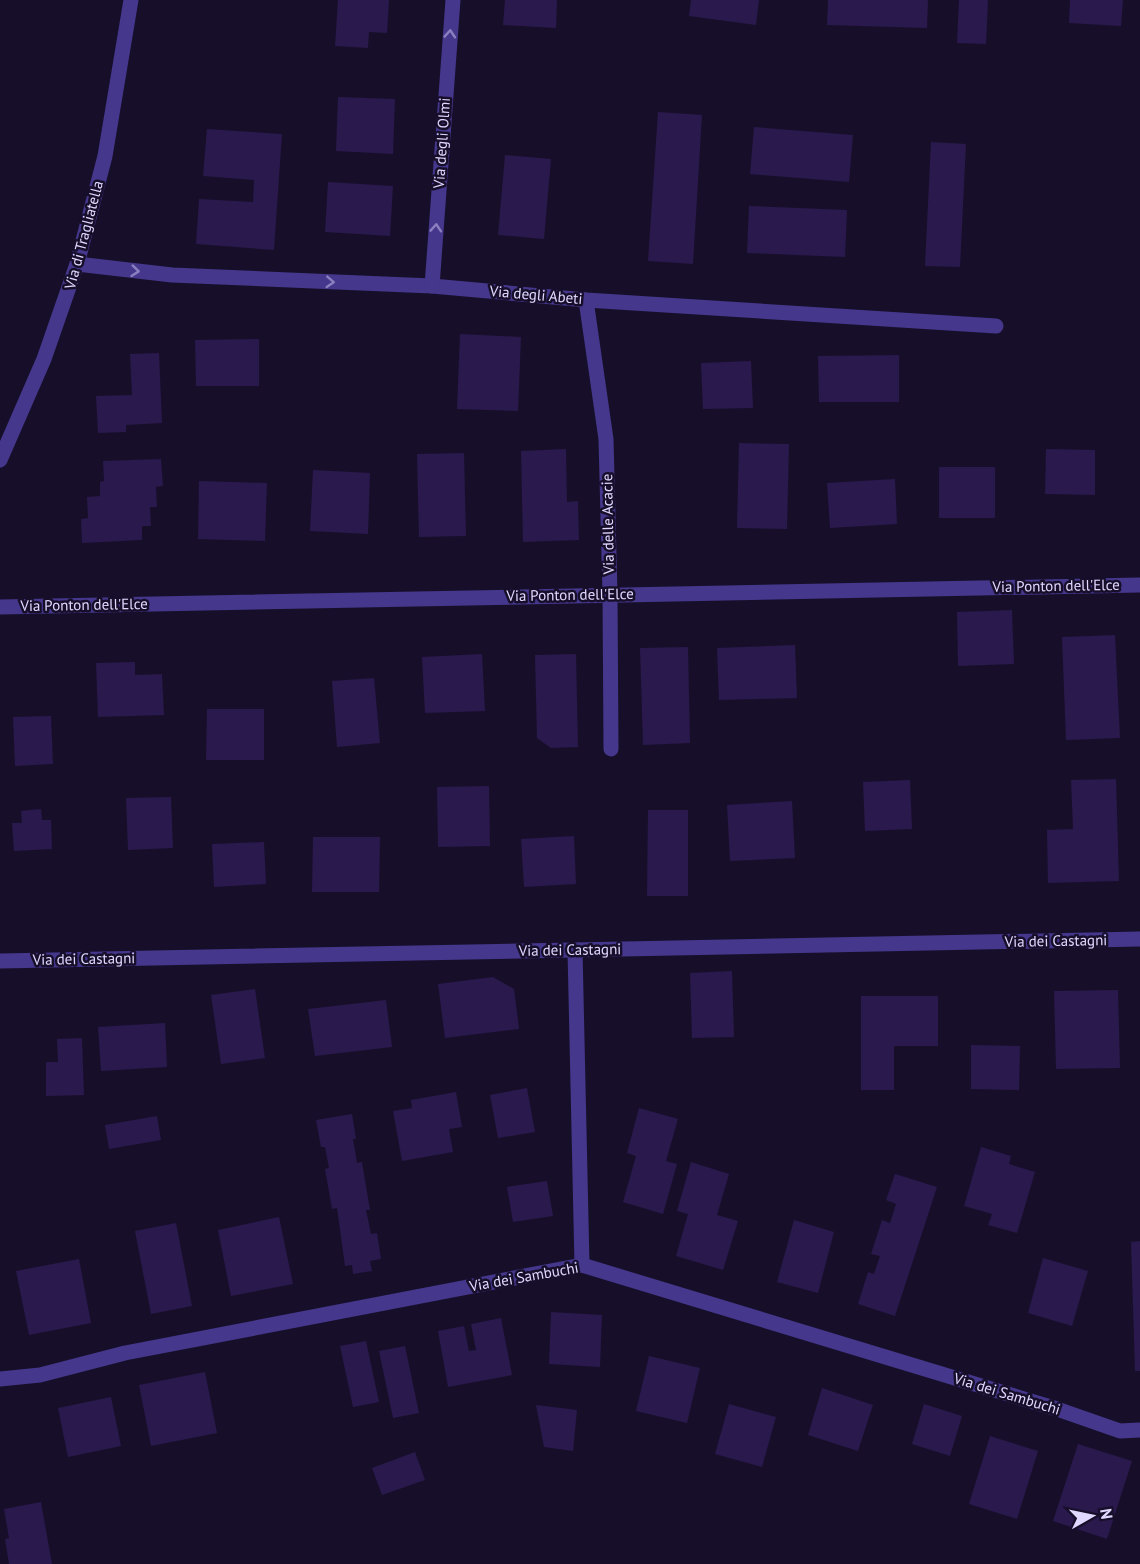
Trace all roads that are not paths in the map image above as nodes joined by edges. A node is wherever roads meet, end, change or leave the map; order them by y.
1 (131, 0) edge
2 (453, 0) edge
3 (77, 264) junction
4 (432, 286) junction
5 (586, 300) junction
6 (996, 326) dead end
7 (0, 460) edge
8 (1140, 585) edge
9 (610, 594) junction
10 (0, 607) edge
11 (610, 749) dead end
12 (1140, 939) edge
13 (575, 950) junction
14 (0, 961) edge
15 (582, 1265) junction
16 (0, 1379) edge
17 (1140, 1430) edge

1 - 3 street, Via di Tragliatella
4 -> 2 street, Via degli Olmi
3 -> 4 street, Via degli Abeti
3 - 7 street, Via di Tragliatella
4 - 5 street, Via degli Abeti
5 - 6 street, Via degli Abeti
5 - 9 street, Via delle Acacie
8 - 9 street, Via Ponton dell'Elce
9 - 10 street, Via Ponton dell'Elce
9 - 11 street, Via delle Acacie
12 - 13 street, Via dei Castagni
13 - 14 street, Via dei Castagni
13 - 15 street
15 - 16 street, Via dei Sambuchi
15 - 17 street, Via dei Sambuchi

